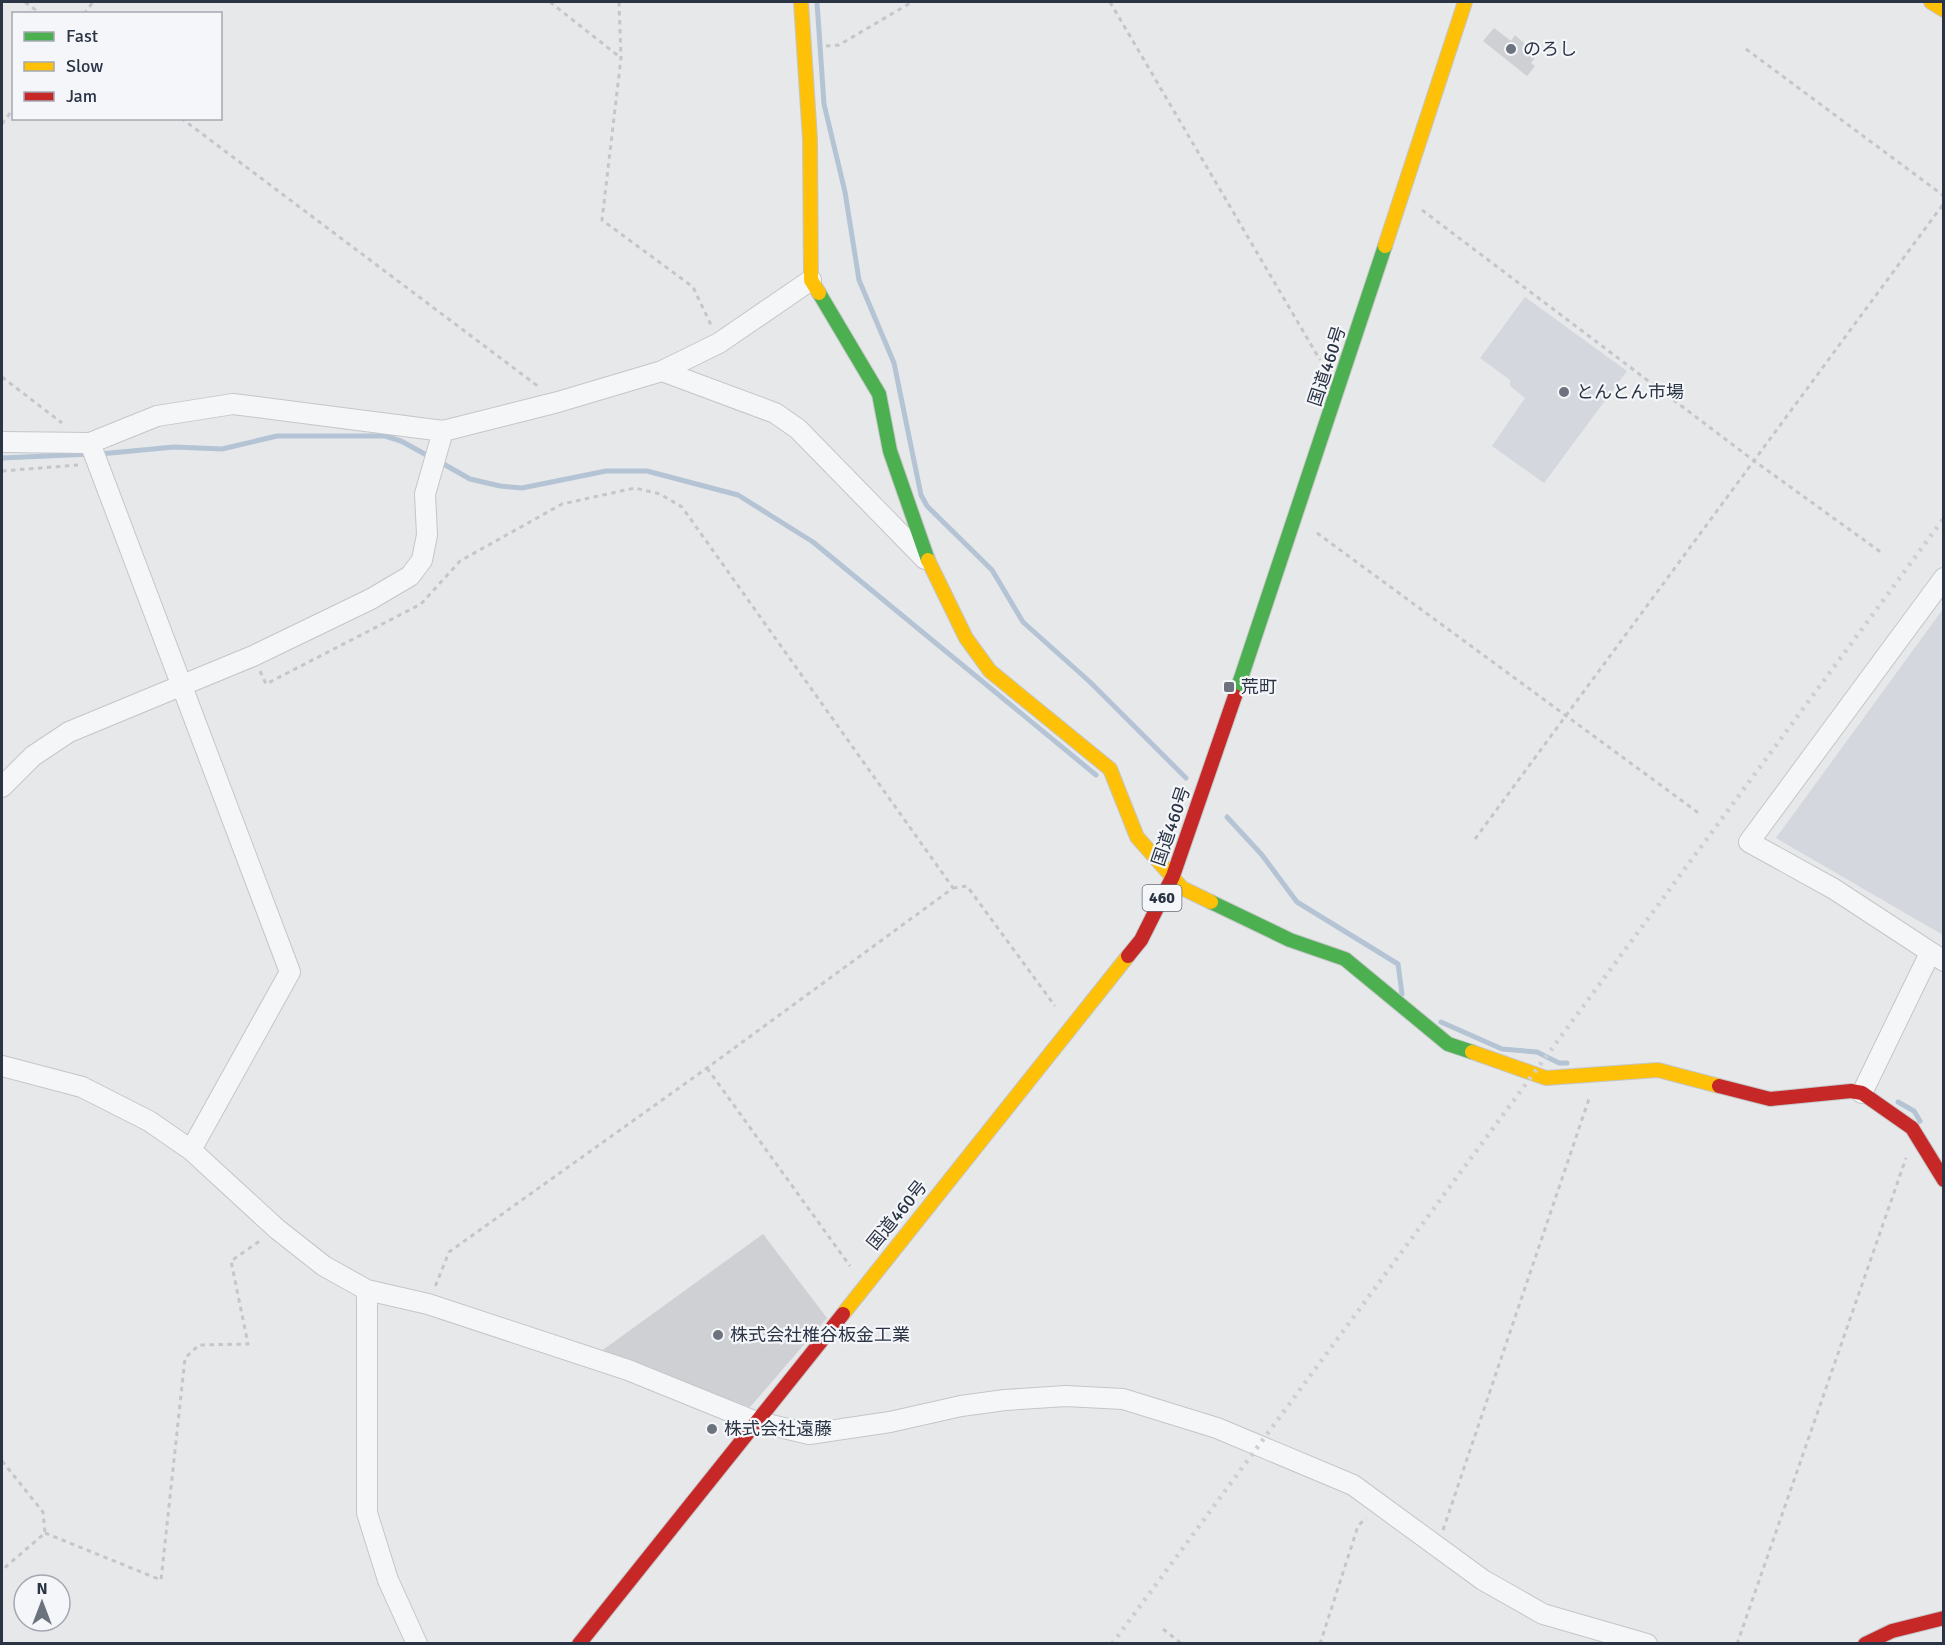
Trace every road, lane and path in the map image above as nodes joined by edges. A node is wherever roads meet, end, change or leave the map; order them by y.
1 (25, 2) edge
2 (550, 2) edge
3 (619, 2) edge
4 (801, 2) edge
5 (912, 2) edge
6 (1110, 2) edge
7 (1465, 2) edge
8 (1931, 2) edge
9 (1944, 10) edge
10 (38, 12) edge
11 (804, 48) junction
12 (1746, 49) dead end
13 (621, 58) junction
14 (12, 111) edge
15 (184, 120) edge
16 (2, 124) edge
17 (1402, 195) junction
18 (1944, 196) edge
19 (1944, 203) edge
20 (811, 280) junction
21 (719, 343) junction
22 (662, 371) junction
23 (2, 377) edge
24 (1338, 390) junction
25 (558, 402) junction
26 (443, 431) junction
27 (2, 442) edge
28 (83, 443) junction
29 (1753, 460) junction
30 (97, 464) junction
31 (2, 471) edge
32 (1296, 517) junction
33 (1882, 553) dead end
34 (929, 563) junction
35 (1944, 578) edge
36 (253, 656) junction
37 (180, 686) junction
38 (1566, 715) junction
39 (2, 787) edge
40 (1700, 814) dead end
41 (1475, 839) dead end
42 (1173, 876) junction
43 (953, 888) junction
44 (1937, 957) edge
45 (1071, 1027) junction
46 (2, 1066) edge
47 (707, 1068) junction
48 (1598, 1074) junction
49 (1862, 1093) junction
50 (1920, 1143) junction
51 (191, 1150) junction
52 (1944, 1180) edge
53 (277, 1229) junction
54 (864, 1285) junction
55 (367, 1290) junction
56 (428, 1304) junction
57 (754, 1422) junction
58 (2, 1461) edge
59 (1380, 1504) junction
60 (45, 1533) junction
61 (1437, 1546) junction
62 (2, 1570) edge
63 (1944, 1618) edge
64 (1163, 1629) dead end
65 (417, 1644) edge
66 (579, 1644) edge
67 (1182, 1644) edge
68 (1320, 1644) edge
69 (1647, 1644) edge
70 (1737, 1644) edge
71 (1865, 1644) edge

1 - 10 path
2 - 13 path
3 - 13 path
4 - 11 main road
5 - 11 path
6 - 24 path
7 - 17 main road, 国道460号 / 460
8 - 9 main road
11 - 20 main road
12 - 18 path
13 - 21 path
14 - 16 path
15 - 25 path
17 - 24 main road, 国道460号 / 460
17 - 29 path
19 - 29 path
20 - 21 street
20 - 34 main road
21 - 22 street
22 - 25 street
22 - 34 street
23 - 28 path
24 - 32 main road, 国道460号 / 460
25 - 26 street
26 - 28 street
26 - 36 street
27 - 28 street
28 - 30 street
29 - 33 path
29 - 38 path
30 - 31 path
30 - 37 street
32 - 38 path
32 - 42 main road, 国道460号 / 460
34 - 42 main road
35 - 44 street
36 - 37 street
36 - 43 path
37 - 39 street
37 - 51 street
38 - 40 path
38 - 41 path
42 - 45 main road, 国道460号 / 460
42 - 48 main road
43 - 45 path
43 - 47 path
44 - 49 street
45 - 54 main road, 国道460号 / 460
46 - 51 street
47 - 54 path
47 - 56 path
48 - 49 main road
48 - 61 path
49 - 50 main road
50 - 52 main road
50 - 70 path
51 - 53 street
53 - 55 street
53 - 60 path
54 - 57 main road, 国道460号 / 460
55 - 56 street
55 - 65 street
56 - 57 street
57 - 59 street
57 - 66 main road, 国道460号 / 460
58 - 60 path
59 - 61 street
59 - 68 path
60 - 62 path
61 - 69 street
63 - 71 main road
64 - 67 path

